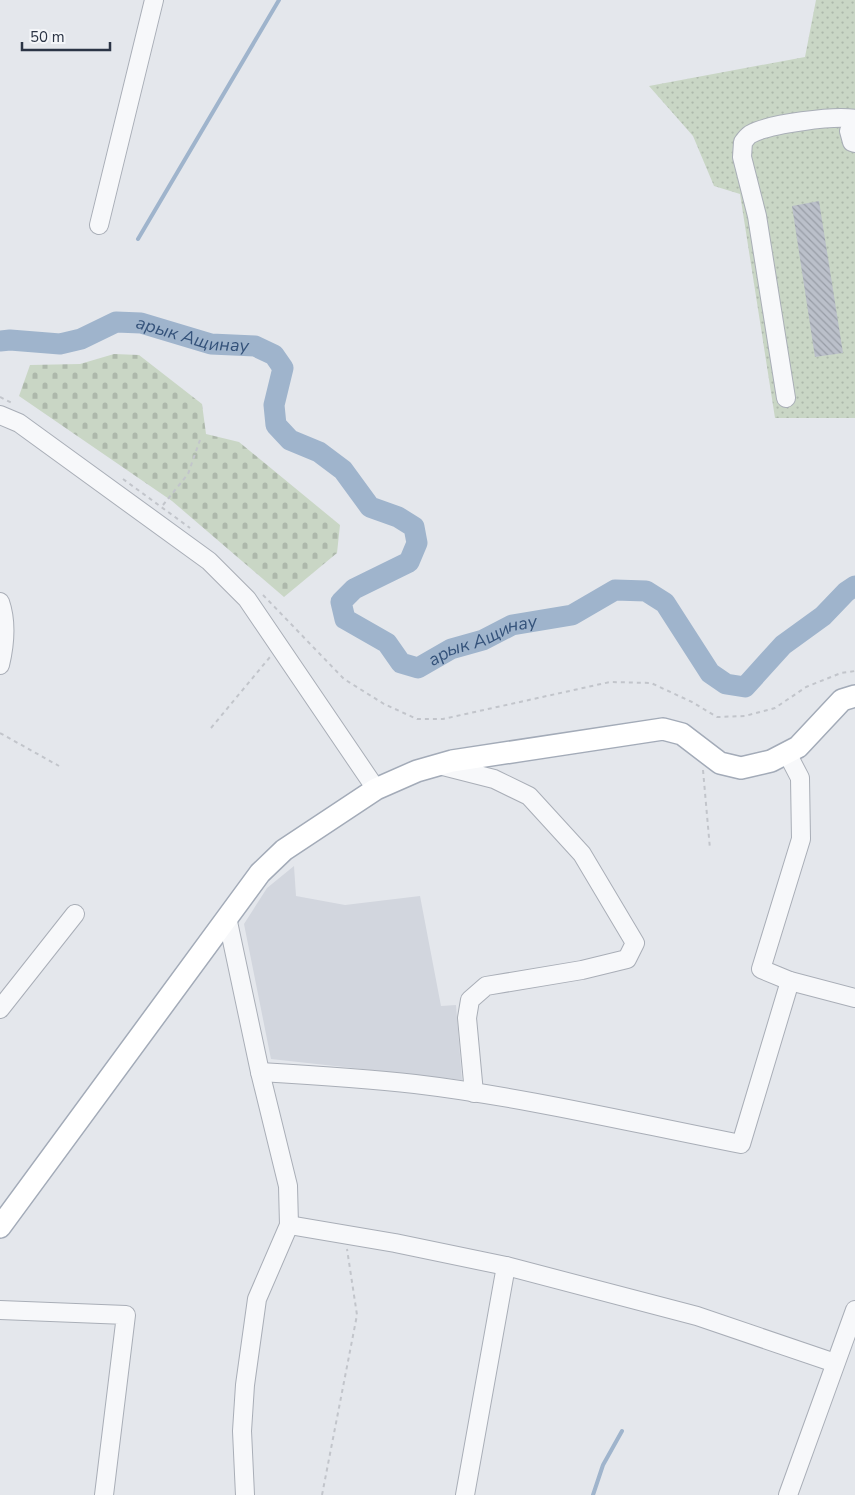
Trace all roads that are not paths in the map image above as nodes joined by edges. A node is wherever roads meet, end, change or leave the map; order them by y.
1 (154, 0) edge
2 (855, 120) edge
3 (855, 143) edge
4 (99, 225) dead end
5 (786, 398) dead end
6 (5, 413) edge
7 (0, 602) edge
8 (0, 665) edge
9 (855, 696) edge
10 (787, 753) junction
11 (439, 765) junction
12 (376, 788) junction
13 (75, 914) dead end
14 (227, 917) junction
15 (790, 982) junction
16 (855, 998) edge
17 (0, 1009) edge
18 (260, 1072) junction
19 (474, 1093) junction
20 (289, 1225) junction
21 (0, 1227) edge
22 (506, 1266) junction
23 (0, 1310) edge
24 (855, 1310) edge
25 (835, 1363) junction
26 (104, 1495) edge
27 (245, 1495) edge
28 (465, 1495) edge
29 (788, 1495) edge

1 - 4 street
2 - 3 street
2 - 5 street
6 - 12 street
7 - 8 street
9 - 10 main road
10 - 11 main road
10 - 15 street
11 - 12 main road
11 - 19 street
12 - 14 main road
13 - 17 street
14 - 18 street
14 - 21 main road
15 - 16 street
15 - 19 street
18 - 19 street
18 - 20 street
20 - 22 street
20 - 27 street
22 - 25 street
22 - 28 street
23 - 26 street
24 - 25 street
25 - 29 street

